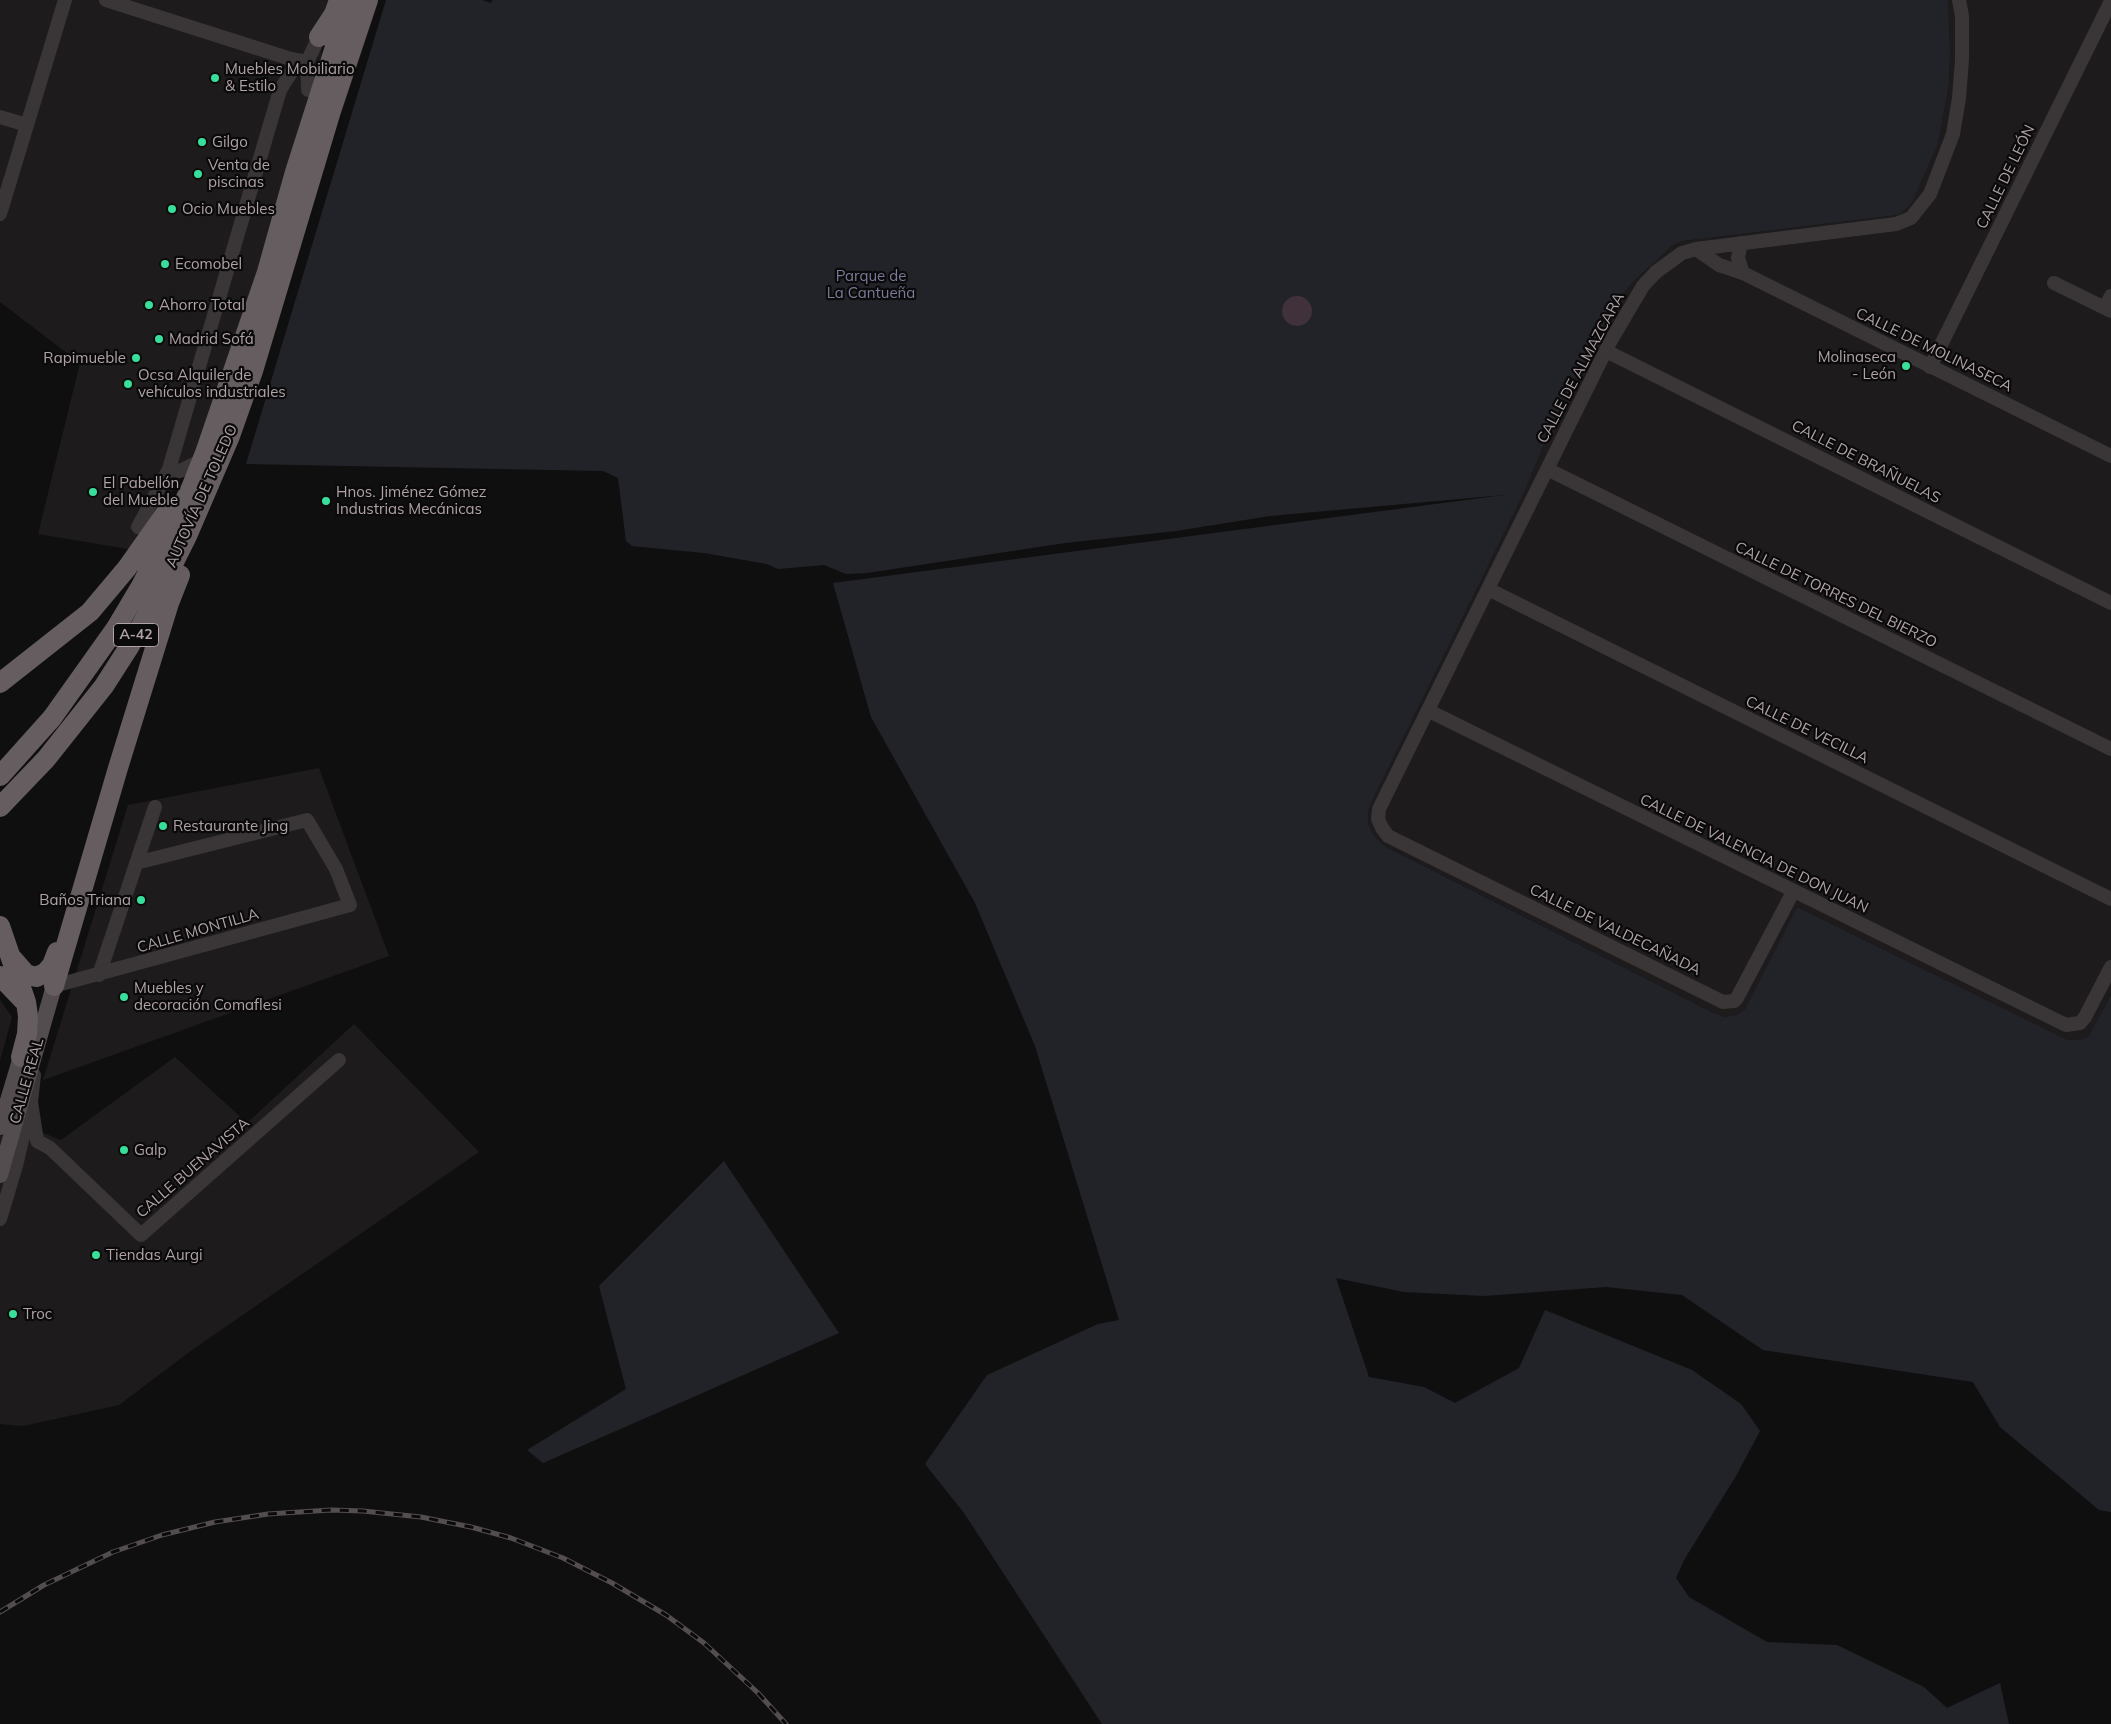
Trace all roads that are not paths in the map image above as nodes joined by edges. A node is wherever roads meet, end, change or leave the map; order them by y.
1 (65, 0) edge
2 (106, 0) edge
3 (339, 0) edge
4 (350, 0) edge
5 (368, 0) edge
6 (378, 0) edge
7 (1959, 0) edge
8 (2111, 1) edge
9 (319, 37) joint
10 (302, 61) junction
11 (308, 90) joint
12 (336, 95) junction
13 (0, 117) edge
14 (28, 125) junction
15 (295, 172) junction
16 (0, 214) edge
17 (1741, 243) junction
18 (1696, 249) junction
19 (1743, 274) junction
20 (2054, 283) dead end
21 (2109, 305) edge
22 (1606, 351) junction
23 (1930, 367) junction
24 (230, 436) junction
25 (2111, 456) edge
26 (200, 459) junction
27 (169, 469) junction
28 (1547, 470) junction
29 (138, 527) dead end
30 (1488, 589) junction
31 (2111, 603) edge
32 (0, 683) edge
33 (1429, 711) junction
34 (2111, 749) edge
35 (0, 776) edge
36 (0, 806) edge
37 (155, 807) dead end
38 (1378, 818) joint
39 (91, 856) junction
40 (136, 863) junction
41 (1793, 892) junction
42 (2111, 899) edge
43 (0, 926) edge
44 (12, 958) junction
45 (2111, 967) edge
46 (99, 975) junction
47 (0, 976) edge
48 (54, 986) junction
49 (26, 1002) junction
50 (38, 1046) junction
51 (21, 1058) joint
52 (339, 1060) dead end
53 (31, 1102) junction
54 (0, 1127) edge
55 (50, 1148) junction
56 (16, 1166) junction
57 (0, 1176) edge
58 (0, 1219) edge

1 - 14 street
2 - 10 street
3 - 9 highway
4 - 15 highway, AUTOVÍA DE TOLEDO / A-42
5 - 12 highway, AUTOVÍA DE TOLEDO / A-42
6 - 12 highway
7 - 17 street, CALLE DE ALMAZCARA
8 - 23 street, CALLE DE LEÓN
9 - 10 street
10 - 11 street
10 - 27 street
11 - 15 highway
12 - 24 highway, AUTOVÍA DE TOLEDO / A-42
13 - 14 street
14 - 16 street
15 - 26 highway, AUTOVÍA DE TOLEDO / A-42
17 - 18 street, CALLE DE ALMAZCARA
17 - 19 street
18 - 19 street, CALLE DE MOLINASECA
18 - 22 street, CALLE DE ALMAZCARA
19 - 23 street, CALLE DE MOLINASECA
20 - 21 street
22 - 28 street, CALLE DE ALMAZCARA
22 - 31 street, CALLE DE BRAÑUELAS
23 - 25 street, CALLE DE MOLINASECA
24 - 36 highway, AUTOVÍA DE TOLEDO / A-42
24 - 39 highway
26 - 27 street
26 - 32 highway
26 - 35 highway, AUTOVÍA DE TOLEDO / A-42
27 - 29 street
28 - 30 street, CALLE DE ALMAZCARA
28 - 34 street, CALLE DE TORRES DEL BIERZO
30 - 33 street, CALLE DE ALMAZCARA
30 - 42 street, CALLE DE VECILLA
33 - 38 street, CALLE DE ALMAZCARA
33 - 41 street, CALLE DE VALENCIA DE DON JUAN
37 - 40 street
38 - 41 street, CALLE DE VALDECAÑADA
39 - 44 highway
39 - 48 highway
40 - 46 street
40 - 46 street, CALLE MONTILLA
41 - 45 street, CALLE DE VALENCIA DE DON JUAN
43 - 44 highway
44 - 49 highway
46 - 48 street, CALLE MONTILLA
47 - 49 highway
48 - 50 main road, CALLE REAL
49 - 51 highway
50 - 53 street, CALLE BUENAVISTA
50 - 57 main road, CALLE REAL
51 - 54 main road, CALLE REAL
52 - 55 street, CALLE BUENAVISTA
53 - 55 street, CALLE BUENAVISTA
53 - 56 street
55 - 56 street
56 - 58 street

